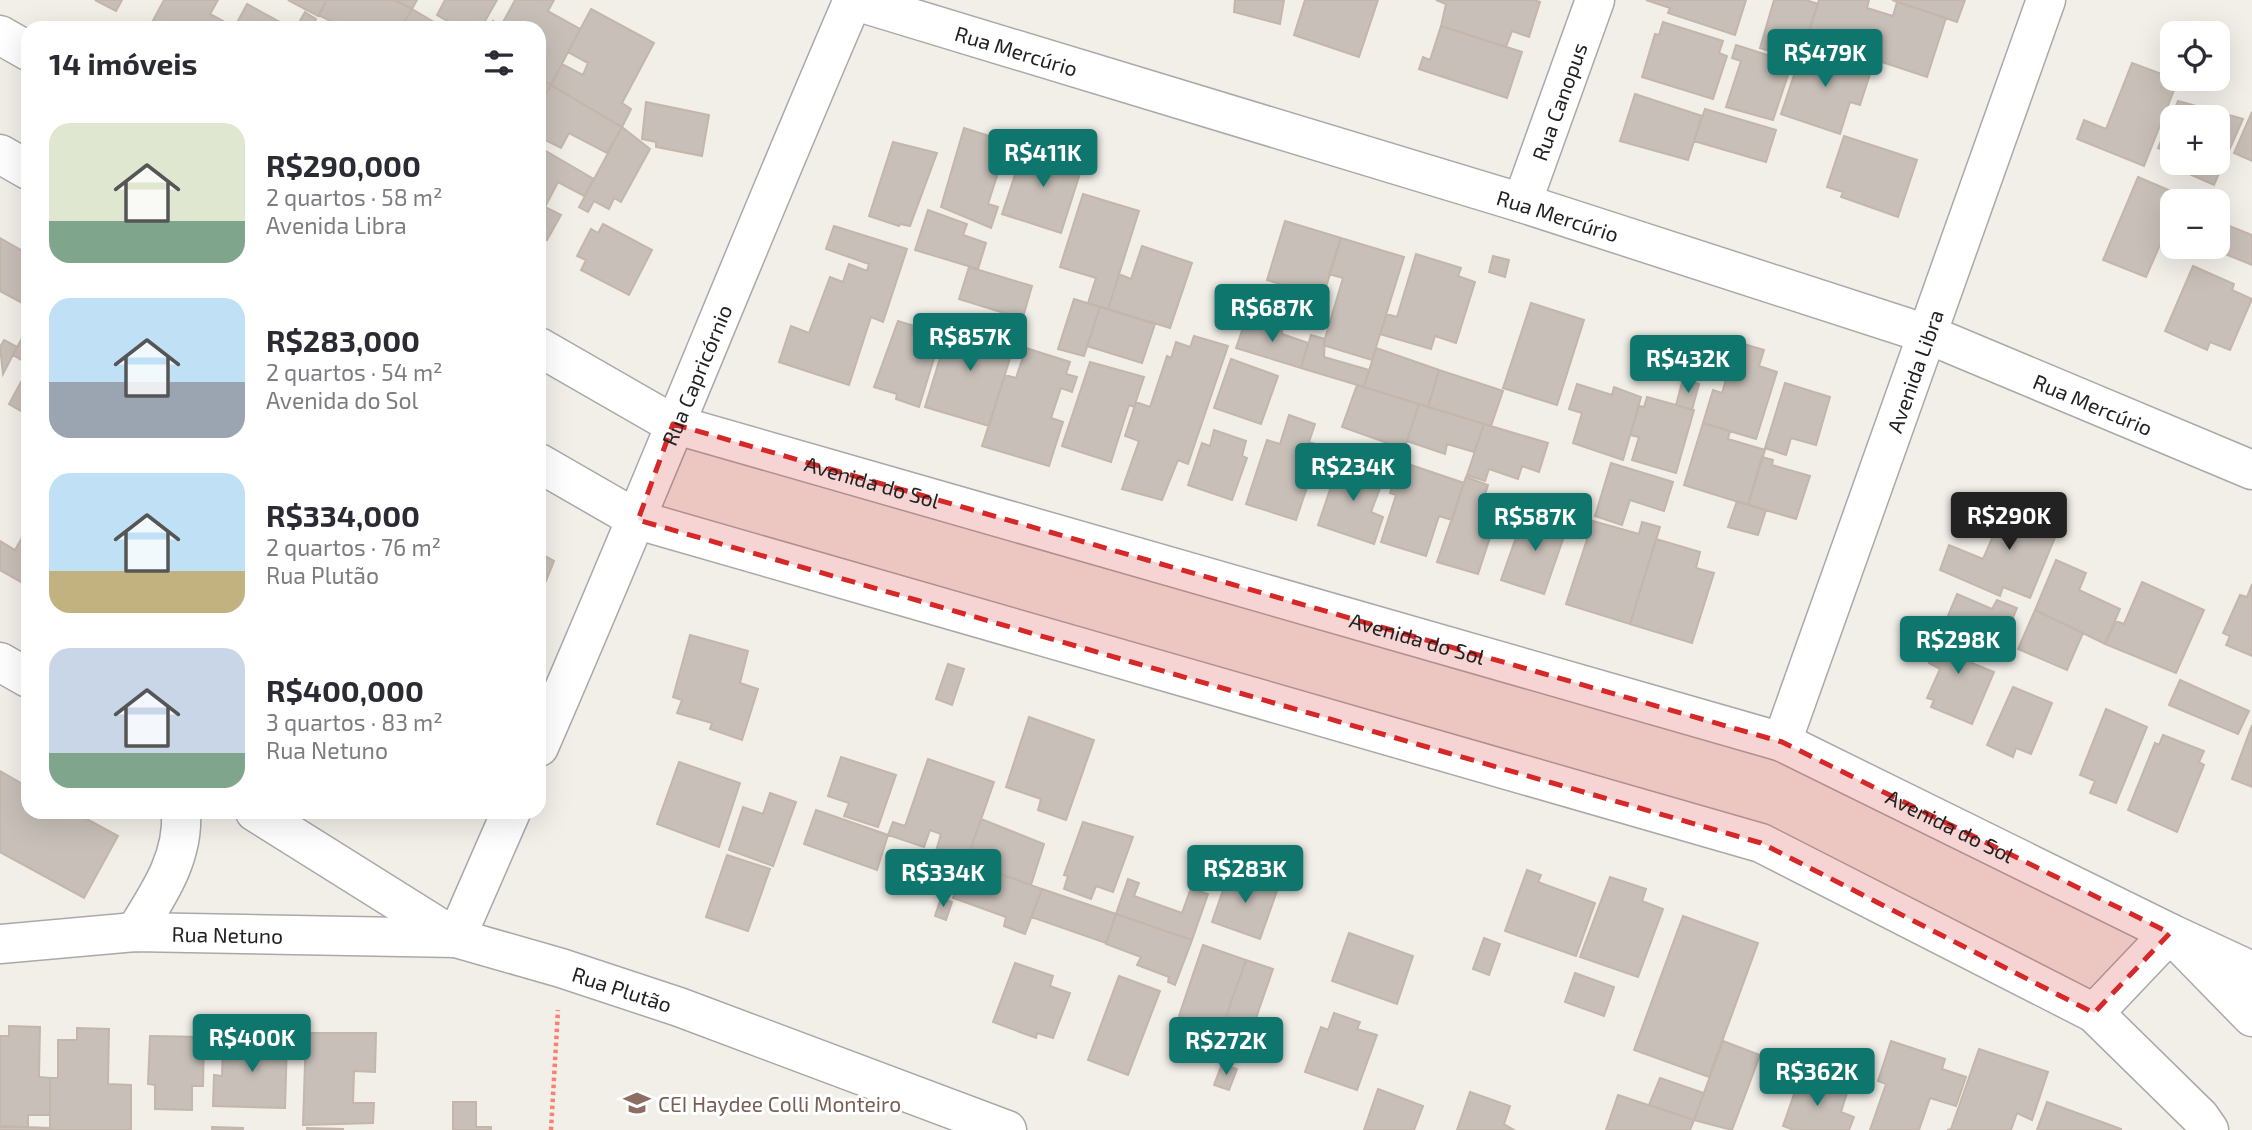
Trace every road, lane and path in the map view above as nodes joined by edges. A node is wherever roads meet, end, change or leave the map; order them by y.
1 (853, 0) edge
2 (1595, 0) edge
3 (2046, 0) edge
4 (0, 35) edge
5 (21, 47) edge
6 (0, 154) edge
7 (21, 166) edge
8 (1522, 203) junction
9 (1927, 334) junction
10 (546, 350) edge
11 (674, 424) junction
12 (546, 467) edge
13 (2252, 470) edge
14 (638, 520) junction
15 (0, 662) edge
16 (21, 674) edge
17 (546, 731) edge
18 (1782, 743) junction
19 (181, 819) edge
20 (266, 819) edge
21 (508, 819) edge
22 (135, 932) junction
23 (2170, 933) junction
24 (456, 938) junction
25 (0, 944) edge
26 (561, 968) junction
27 (2252, 971) edge
28 (2094, 1013) junction
29 (2252, 1017) edge
30 (551, 1130) edge
31 (1007, 1130) edge
32 (2209, 1130) edge

1 - 8 street, Rua Mercúrio
1 - 11 street, Rua Capricórnio
2 - 8 street, Rua Canopus
3 - 9 street, Avenida Libra
4 - 5 street
6 - 7 street
8 - 9 street, Rua Mercúrio
9 - 13 street, Rua Mercúrio
9 - 18 street, Avenida Libra
10 - 11 street, Avenida do Sol
11 - 14 street, Rua Capricórnio
11 - 18 street, Avenida do Sol
12 - 14 street
14 - 17 street, Rua Capricórnio
14 - 28 street
15 - 16 street
18 - 23 street, Avenida do Sol
19 - 22 street
20 - 24 street, Rua Plutão
21 - 24 street
22 - 24 street, Rua Netuno
22 - 25 street, Rua Netuno
23 - 27 street
23 - 28 street
23 - 29 street, Avenida do Sol
24 - 26 street, Rua Plutão
26 - 30 path
26 - 31 street, Rua Plutão
28 - 32 street

